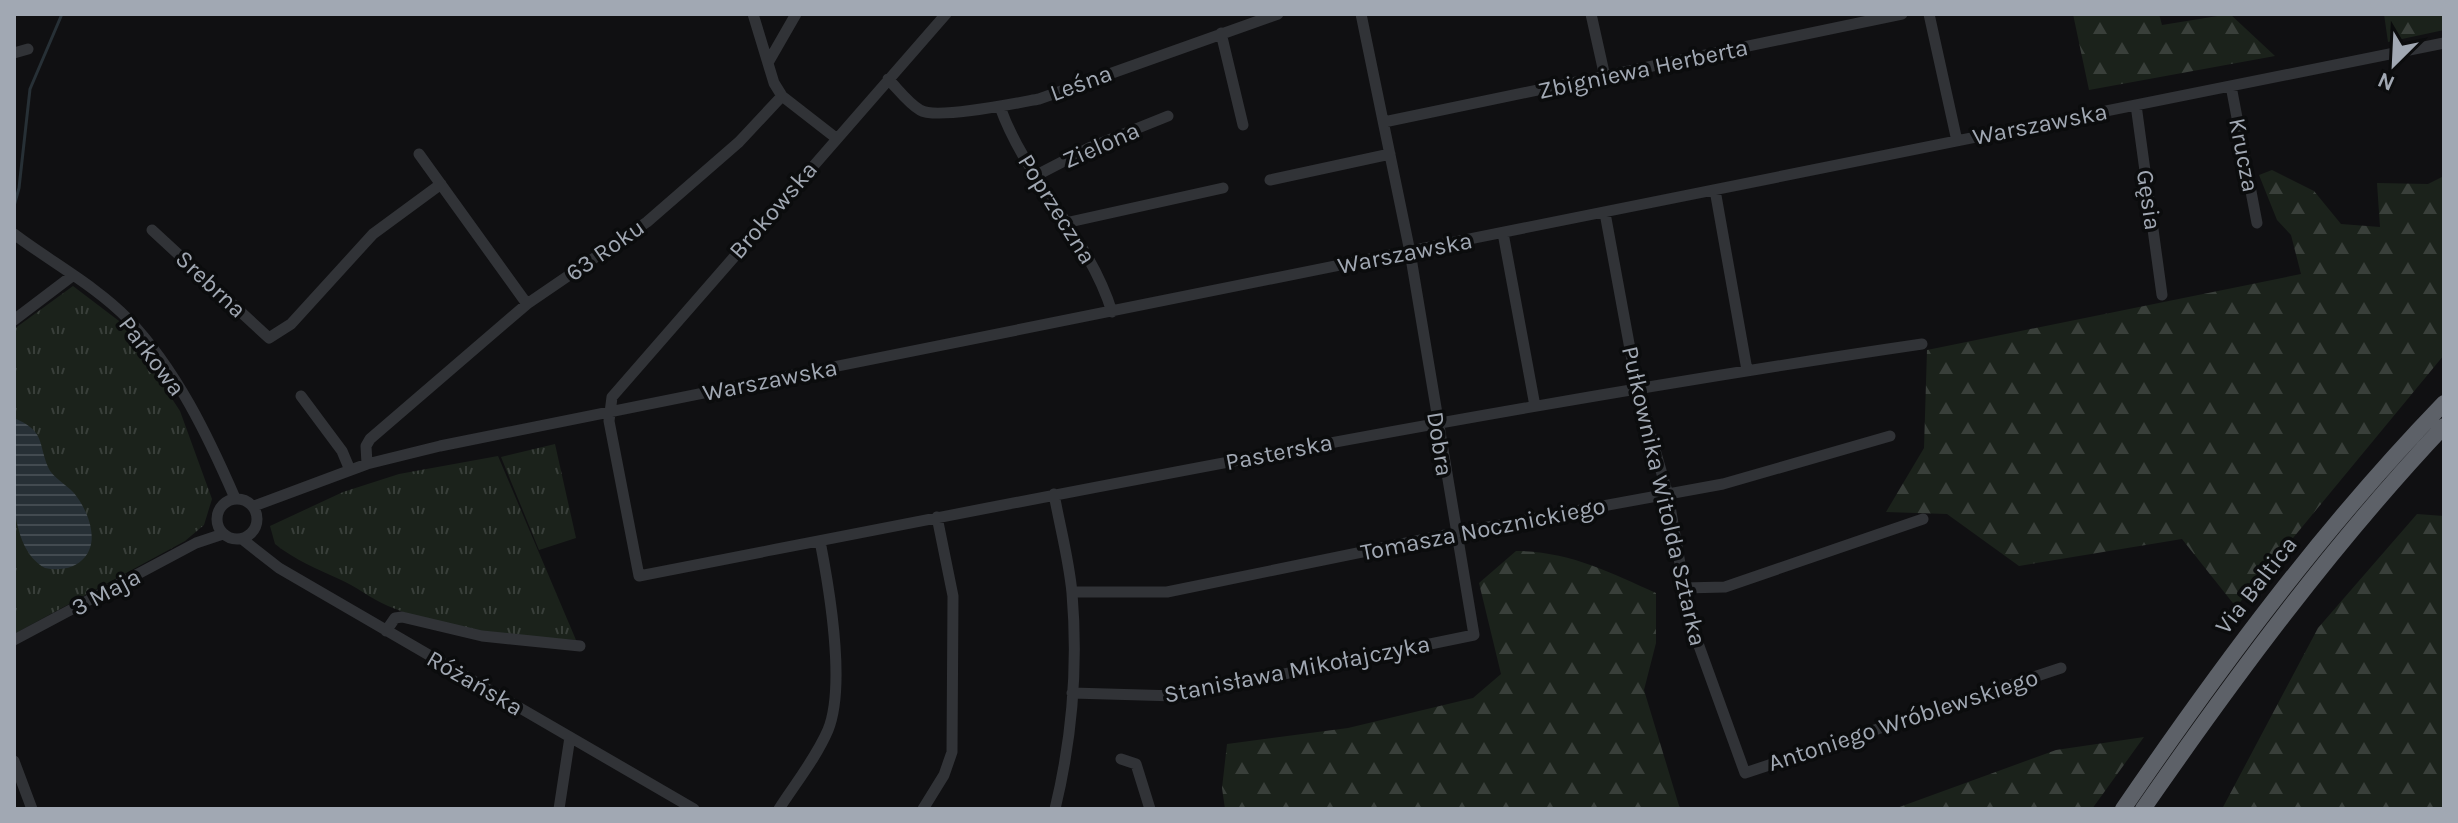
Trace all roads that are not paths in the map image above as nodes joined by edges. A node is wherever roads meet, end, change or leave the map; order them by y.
1 (753, 14) edge
2 (796, 14) edge
3 (946, 14) edge
4 (1278, 14) edge
5 (1361, 14) edge
6 (1591, 14) edge
7 (1902, 14) edge
8 (1929, 14) edge
9 (1221, 33) junction
10 (2444, 43) edge
11 (28, 49) dead end
12 (14, 53) edge
13 (769, 61) junction
14 (1605, 77) junction
15 (888, 79) junction
16 (2231, 86) junction
17 (782, 96) junction
18 (2136, 105) junction
19 (1000, 107) junction
20 (1168, 116) dead end
21 (1384, 122) junction
22 (1243, 125) dead end
23 (836, 138) junction
24 (1957, 141) junction
25 (419, 154) dead end
26 (1390, 154) junction
27 (1035, 176) junction
28 (1270, 180) dead end
29 (441, 184) junction
30 (1223, 188) dead end
31 (1715, 190) junction
32 (1605, 213) junction
33 (1065, 223) junction
34 (2257, 223) dead end
35 (152, 230) dead end
36 (1503, 233) junction
37 (14, 234) edge
38 (1410, 252) junction
39 (72, 276) junction
40 (2162, 295) dead end
41 (527, 304) junction
42 (1112, 312) junction
43 (14, 320) edge
44 (1922, 344) dead end
45 (1747, 370) junction
46 (1637, 387) junction
47 (301, 396) dead end
48 (2444, 403) edge
49 (1535, 406) junction
50 (609, 411) junction
51 (1436, 423) junction
52 (2444, 426) edge
53 (1890, 436) dead end
54 (367, 464) junction
55 (350, 470) junction
56 (1054, 494) junction
57 (1668, 495) junction
58 (230, 500) junction
59 (256, 511) junction
60 (937, 517) junction
61 (1923, 519) dead end
62 (217, 522) junction
63 (1455, 533) junction
64 (223, 534) junction
65 (246, 537) junction
66 (820, 541) junction
67 (196, 543) junction
68 (1684, 588) junction
69 (1072, 592) junction
70 (386, 631) junction
71 (1474, 635) joint
72 (14, 640) edge
73 (580, 646) dead end
74 (2061, 668) dead end
75 (1072, 693) junction
76 (570, 737) junction
77 (1121, 759) dead end
78 (14, 761) edge
79 (1745, 773) joint
80 (32, 809) edge
81 (559, 809) edge
82 (694, 809) edge
83 (779, 809) edge
84 (923, 809) edge
85 (1055, 809) edge
86 (1150, 809) edge
87 (2123, 809) edge
88 (2143, 809) edge

1 - 13 street
2 - 13 street
3 - 15 street, Brokowska
4 - 9 street, Leśna
5 - 21 street, Dobra
6 - 14 street
7 - 14 street, Zbigniewa Herberta
8 - 24 street
9 - 19 street, Leśna
9 - 22 street
10 - 16 street, Warszawska
11 - 12 street
13 - 17 street
14 - 21 street, Zbigniewa Herberta
15 - 19 street, Leśna
15 - 23 street, Brokowska
16 - 18 street, Warszawska
16 - 34 street, Krucza
17 - 23 street
17 - 41 street, 63 Roku
18 - 24 street, Warszawska
18 - 40 street, Gęsia
19 - 27 street, Poprzeczna
20 - 27 street, Zielona
21 - 26 street, Dobra
23 - 50 street, Brokowska
24 - 31 street, Warszawska
25 - 29 street
26 - 28 street
26 - 38 street, Dobra
27 - 33 street, Poprzeczna
29 - 35 street, Srebrna
29 - 41 street
30 - 33 street
31 - 32 street, Warszawska
31 - 45 street
32 - 36 street, Warszawska
32 - 46 street, Pułkownika Witolda Sztarka
33 - 42 street, Poprzeczna
36 - 38 street, Warszawska
36 - 49 street
37 - 39 street, Parkowa
38 - 42 street, Warszawska
38 - 51 street, Dobra
39 - 43 street
39 - 58 street, Parkowa
41 - 54 street, 63 Roku
42 - 50 street, Warszawska
44 - 45 street, Pasterska
45 - 46 street, Pasterska
46 - 49 street, Pasterska
46 - 57 street, Pułkownika Witolda Sztarka
47 - 55 street
48 - 87 highway, Via Baltica
49 - 51 street, Pasterska
50 - 54 street, Warszawska
50 - 66 street, Pasterska
51 - 56 street, Pasterska
51 - 63 street, Dobra
52 - 88 highway, Via Baltica
53 - 57 street, Tomasza Nocznickiego
54 - 55 street
55 - 59 street
56 - 60 street, Pasterska
56 - 69 street
57 - 63 street, Tomasza Nocznickiego
57 - 68 street, Pułkownika Witolda Sztarka
58 - 59 street
58 - 62 street
59 - 65 street
60 - 66 street, Pasterska
60 - 84 street
61 - 68 street
62 - 64 street
62 - 67 street, 3 Maja
63 - 69 street, Tomasza Nocznickiego
63 - 71 street, Dobra
64 - 65 street
64 - 67 street, 3 Maja
65 - 70 street, Różańska
66 - 83 street
67 - 72 street, 3 Maja
68 - 79 street, Pułkownika Witolda Sztarka
69 - 75 street
70 - 73 street
70 - 76 street, Różańska
71 - 75 street, Stanisława Mikołajczyka
74 - 79 street, Antoniego Wróblewskiego
75 - 85 street
76 - 81 street
76 - 82 street, Różańska
77 - 86 street
78 - 80 street

